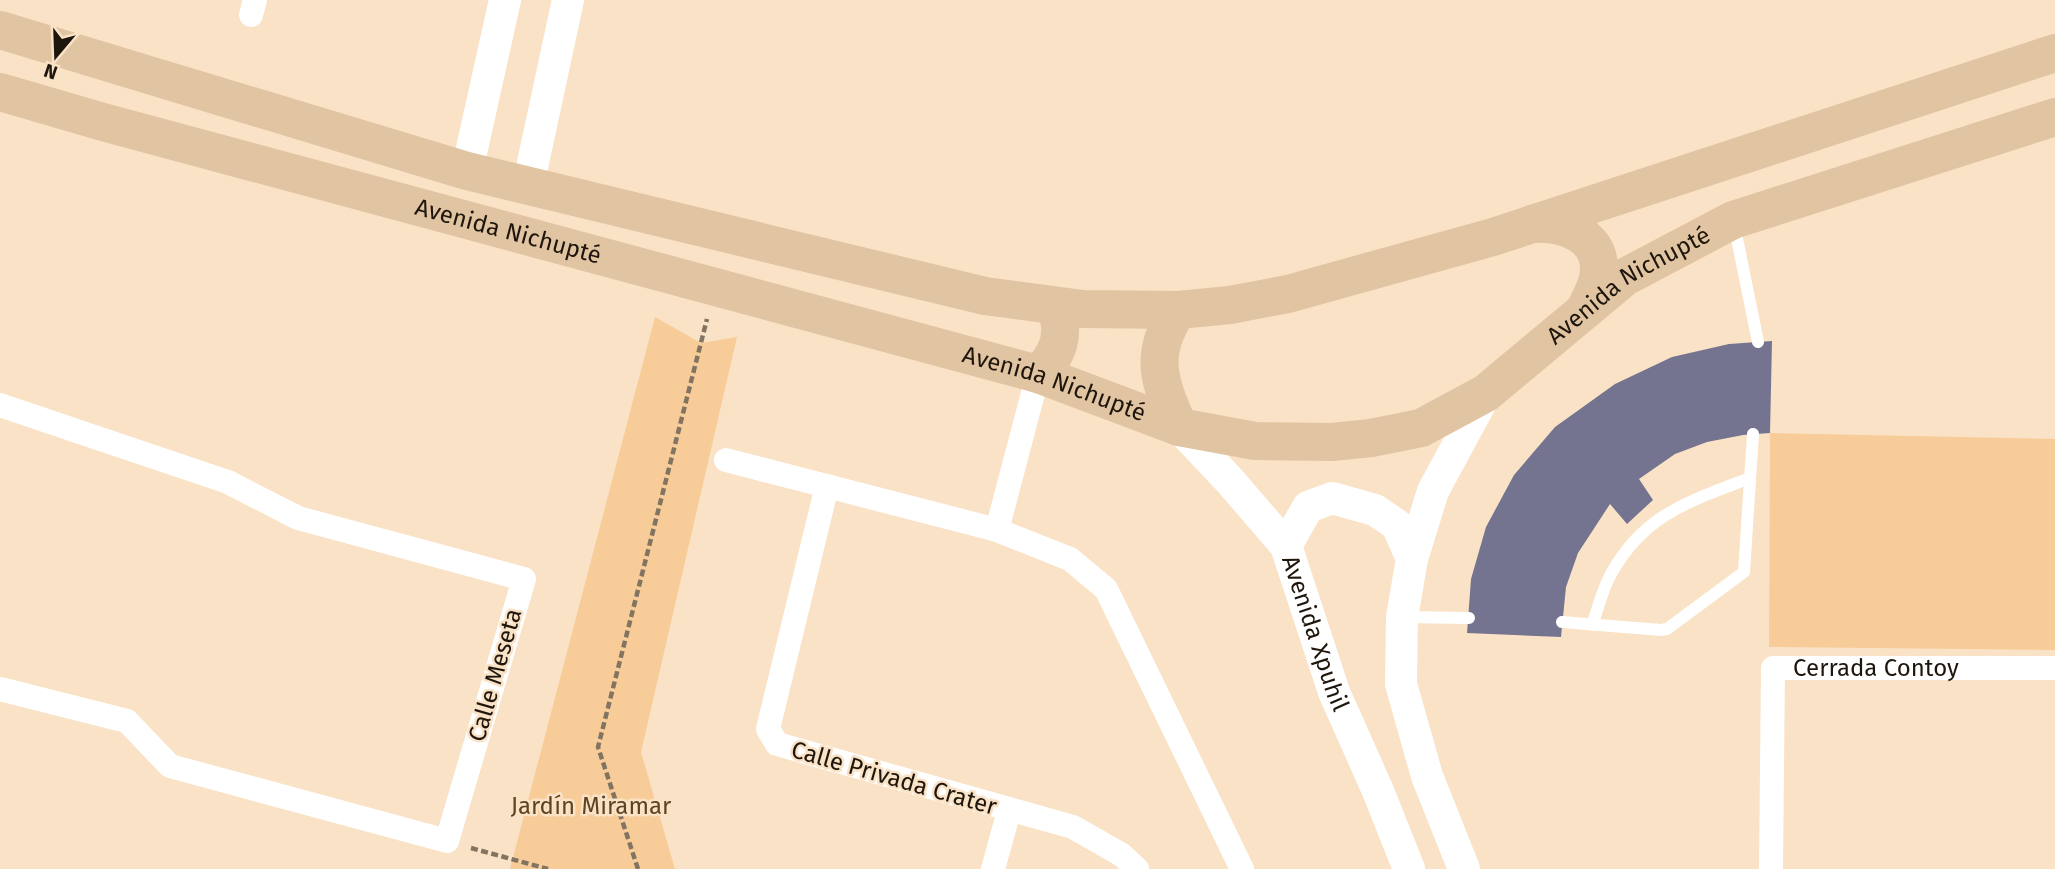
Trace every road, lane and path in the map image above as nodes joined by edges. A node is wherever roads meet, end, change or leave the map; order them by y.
1 (505, 0) edge
2 (568, 0) edge
3 (0, 30) edge
4 (2055, 53) edge
5 (0, 92) edge
6 (2055, 117) edge
7 (467, 172) junction
8 (528, 186) junction
9 (1733, 220) junction
10 (1531, 224) junction
11 (716, 286) junction
12 (1055, 306) junction
13 (1586, 309) junction
14 (1178, 310) junction
15 (1758, 342) dead end
16 (1038, 374) junction
17 (1486, 393) junction
18 (0, 405) edge
19 (1179, 427) junction
20 (1753, 434) dead end
21 (726, 460) dead end
22 (1750, 478) junction
23 (827, 486) junction
24 (998, 530) junction
25 (1286, 546) junction
26 (1412, 559) junction
27 (1402, 617) junction
28 (1469, 618) dead end
29 (1562, 622) dead end
30 (1592, 625) junction
31 (2055, 668) edge
32 (0, 689) edge
33 (1009, 811) junction
34 (447, 841) junction
35 (1234, 867) edge
36 (548, 869) edge
37 (638, 869) edge
38 (993, 869) edge
39 (1137, 869) edge
40 (1409, 869) edge
41 (1464, 869) edge
42 (1771, 869) edge

1 - 7 street
2 - 8 street
3 - 7 main road, Avenida Nichupté
4 - 10 main road, Avenida Nichupté
5 - 11 main road, Avenida Nichupté
6 - 9 main road, Avenida Nichupté
7 - 8 main road, Avenida Nichupté
8 - 12 main road, Avenida Nichupté
9 - 13 main road, Avenida Nichupté
9 - 15 lane
10 - 13 main road
10 - 14 main road, Avenida Nichupté
11 - 16 main road, Avenida Nichupté
11 - 37 path
12 - 14 main road, Avenida Nichupté
12 - 16 main road
13 - 17 main road, Avenida Nichupté
14 - 19 main road
16 - 19 main road, Avenida Nichupté
16 - 24 street
17 - 19 main road, Avenida Nichupté
17 - 26 street
18 - 34 street, Calle Meseta
19 - 25 street, Avenida Xpuhil
20 - 22 lane
21 - 23 street
22 - 30 lane
22 - 30 lane
23 - 24 street
23 - 33 street, Calle Privada Crater
24 - 35 street
25 - 26 street
25 - 40 street, Avenida Xpuhil
26 - 27 street
27 - 28 lane
27 - 41 street
29 - 30 lane
31 - 42 street, Cerrada Contoy
32 - 34 street
33 - 38 street
33 - 39 street, Calle Privada Crater
34 - 36 path

